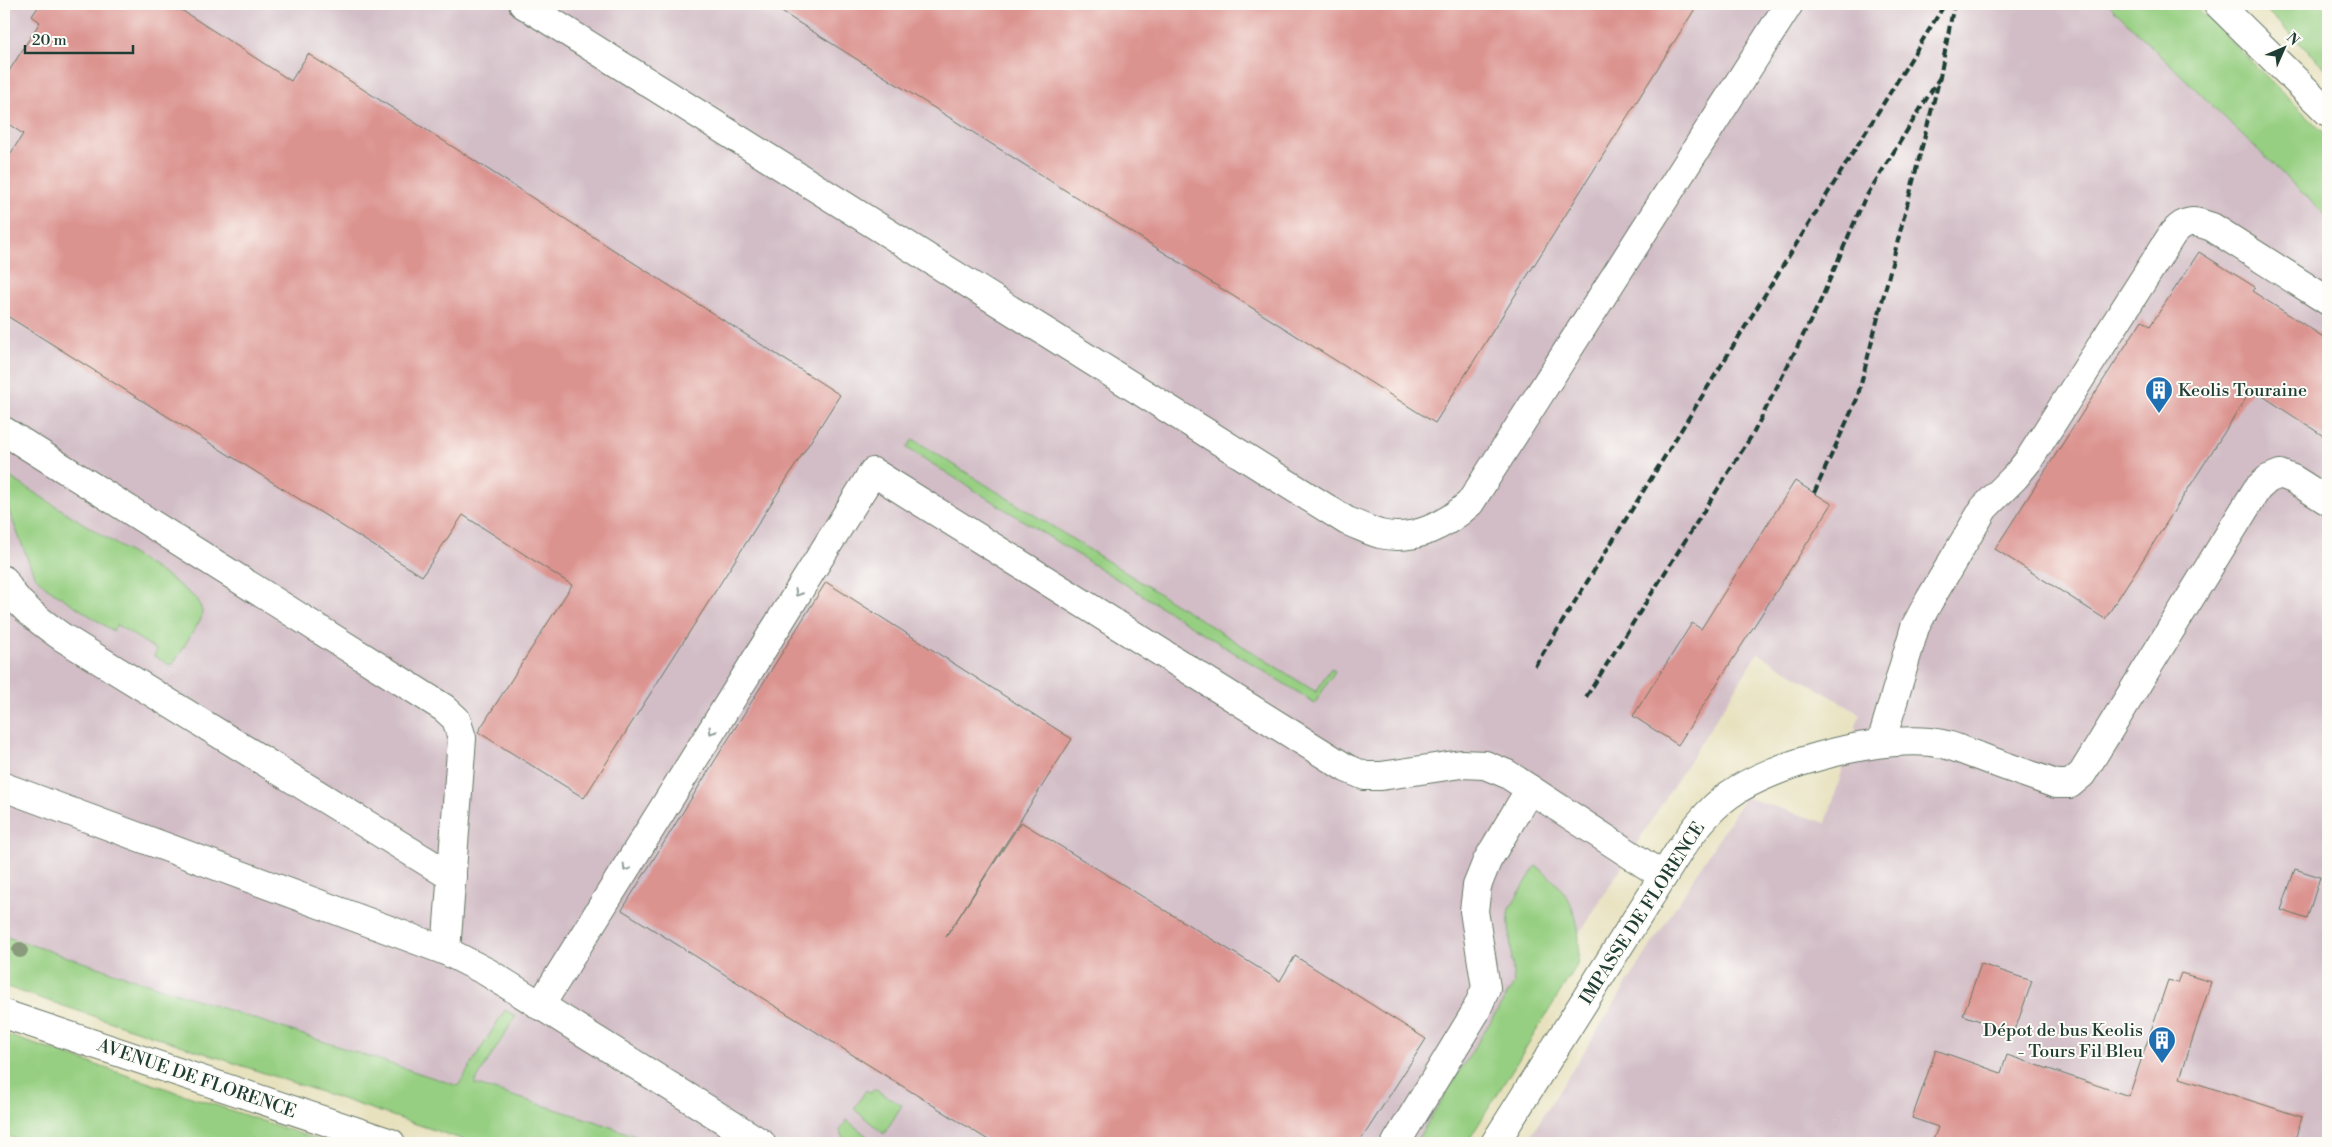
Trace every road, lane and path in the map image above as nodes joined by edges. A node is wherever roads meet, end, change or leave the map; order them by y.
1 (34, 4) edge
2 (523, 4) edge
3 (1789, 4) edge
4 (2218, 4) edge
5 (38, 6) dead end
6 (2328, 112) edge
7 (2328, 301) edge
8 (4, 431) edge
9 (2328, 502) edge
10 (4, 580) edge
11 (1880, 743) junction
12 (4, 786) edge
13 (1530, 790) junction
14 (1663, 876) junction
15 (452, 877) junction
16 (446, 951) junction
17 (540, 1006) junction
18 (4, 1014) edge
19 (391, 1143) edge
20 (761, 1143) edge
21 (1396, 1143) edge
22 (1495, 1143) edge

1 - 5 path
2 - 3 street
4 - 6 street
7 - 11 street
8 - 15 street
9 - 11 street, IMPASSE DE FLORENCE
10 - 15 street
11 - 14 street, IMPASSE DE FLORENCE
12 - 16 street
13 - 14 street
13 -> 17 street
13 - 21 street
14 - 22 street, IMPASSE DE FLORENCE
15 - 16 street
16 - 17 street
17 - 20 street
18 - 19 street, AVENUE DE FLORENCE

